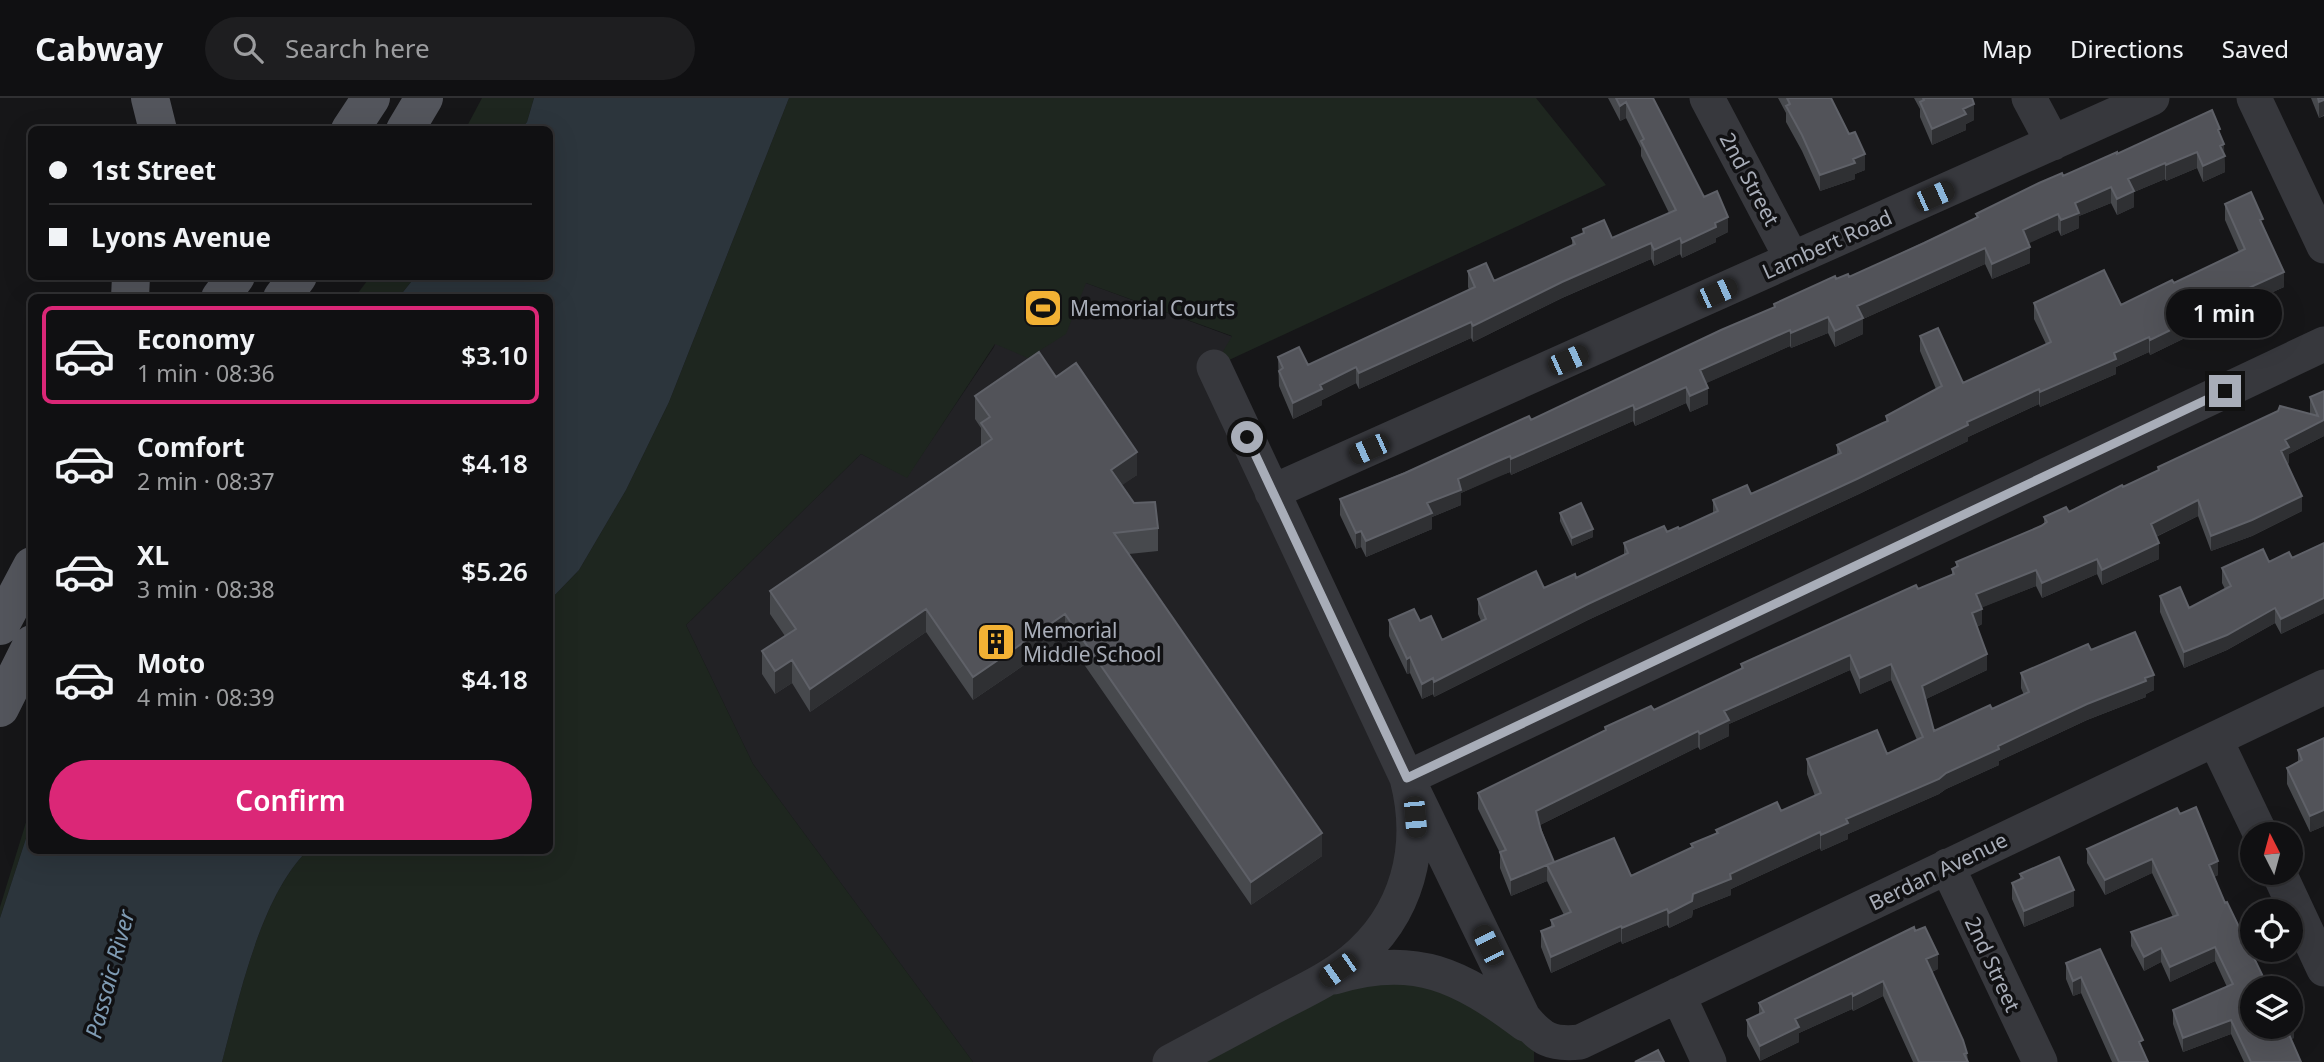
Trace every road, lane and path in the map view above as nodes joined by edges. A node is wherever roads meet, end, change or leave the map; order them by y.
1 (150, 98) edge
2 (371, 98) edge
3 (424, 98) edge
4 (1707, 98) edge
5 (2029, 98) edge
6 (2152, 98) edge
7 (2254, 98) edge
8 (146, 126) edge
9 (157, 126) edge
10 (353, 126) edge
11 (406, 126) edge
12 (2053, 143) junction
13 (2324, 246) edge
14 (1792, 260) junction
15 (2324, 344) edge
16 (1214, 367) dead end
17 (1272, 492) junction
18 (28, 574) edge
19 (0, 626) edge
20 (28, 652) edge
21 (2324, 687) edge
22 (0, 708) edge
23 (2215, 738) junction
24 (1407, 778) junction
25 (2254, 822) edge
26 (1947, 866) junction
27 (2285, 886) edge
28 (2324, 968) edge
29 (1324, 980) junction
30 (1678, 995) junction
31 (1541, 1036) junction
32 (1170, 1062) edge
33 (1709, 1062) edge
34 (2040, 1062) edge

1 - 8 main road
1 - 9 main road
2 - 10 main road
3 - 11 main road
4 - 14 street, 2nd Street
5 - 12 street
6 - 12 street, Lambert Road
7 - 13 street
12 - 14 street, Lambert Road
14 - 17 street, Lambert Road
15 - 24 street
16 - 17 street
17 - 24 street
18 - 19 main road
20 - 22 main road
21 - 23 street, Berdan Avenue
23 - 25 street
23 - 26 street, Berdan Avenue
24 - 29 street
24 - 31 street
26 - 30 street, Berdan Avenue
26 - 34 street, 2nd Street
27 - 28 street
29 - 31 street
29 - 32 street
30 - 31 street, Berdan Avenue
30 - 33 street

